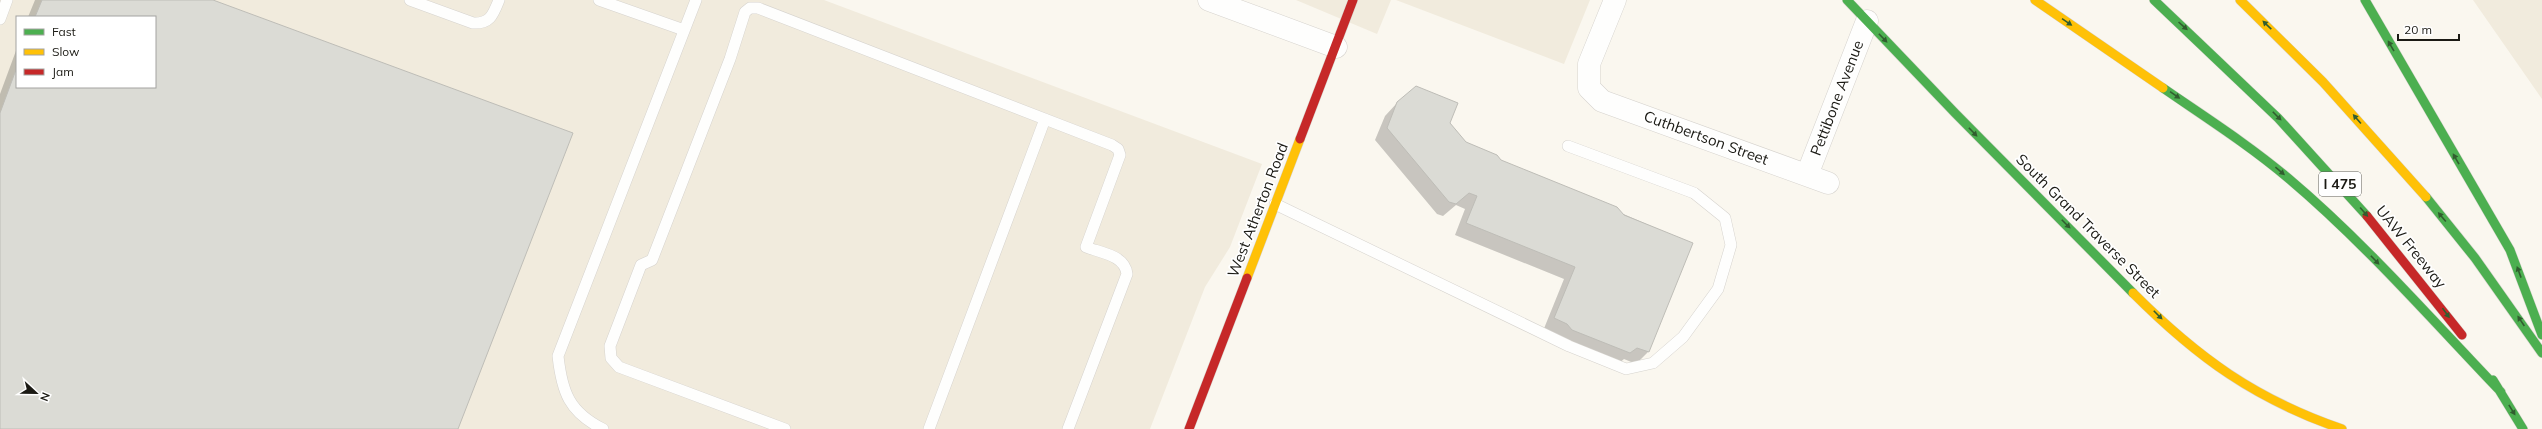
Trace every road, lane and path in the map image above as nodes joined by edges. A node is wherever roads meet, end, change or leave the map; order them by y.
1 (7, 0) edge
2 (410, 0) edge
3 (499, 0) edge
4 (599, 0) edge
5 (696, 0) edge
6 (1209, 0) edge
7 (1353, 0) edge
8 (1615, 0) edge
9 (1847, 0) edge
10 (2035, 0) edge
11 (2154, 0) edge
12 (2240, 0) edge
13 (2365, 0) edge
14 (0, 20) edge
15 (1867, 21) junction
16 (684, 30) junction
17 (1336, 47) junction
18 (1045, 119) junction
19 (1568, 146) dead end
20 (1807, 175) junction
21 (1828, 183) dead end
22 (1275, 204) junction
23 (2542, 336) edge
24 (2542, 353) edge
25 (2501, 392) junction
26 (603, 429) edge
27 (785, 429) edge
28 (929, 429) edge
29 (1068, 429) edge
30 (1189, 429) edge
31 (2342, 429) edge
32 (2524, 429) edge

1 - 14 lane
2 - 3 lane
4 - 16 lane
5 - 16 lane
6 - 17 street
7 - 17 main road, West Atherton Road
8 - 20 street, Cuthbertson Street
9 - 15 main road, South Grand Traverse Street
10 -> 25 main road
11 -> 25 main road, UAW Freeway / I 475
24 -> 12 main road
23 -> 13 main road
15 - 20 street, Pettibone Avenue
15 -> 31 main road, South Grand Traverse Street
16 - 26 lane
17 - 22 main road, West Atherton Road
18 - 27 lane
18 - 28 lane
18 - 29 lane
19 - 22 lane
20 - 21 street, Cuthbertson Street
22 - 30 main road, West Atherton Road
25 -> 32 main road, UAW Freeway / I 475

